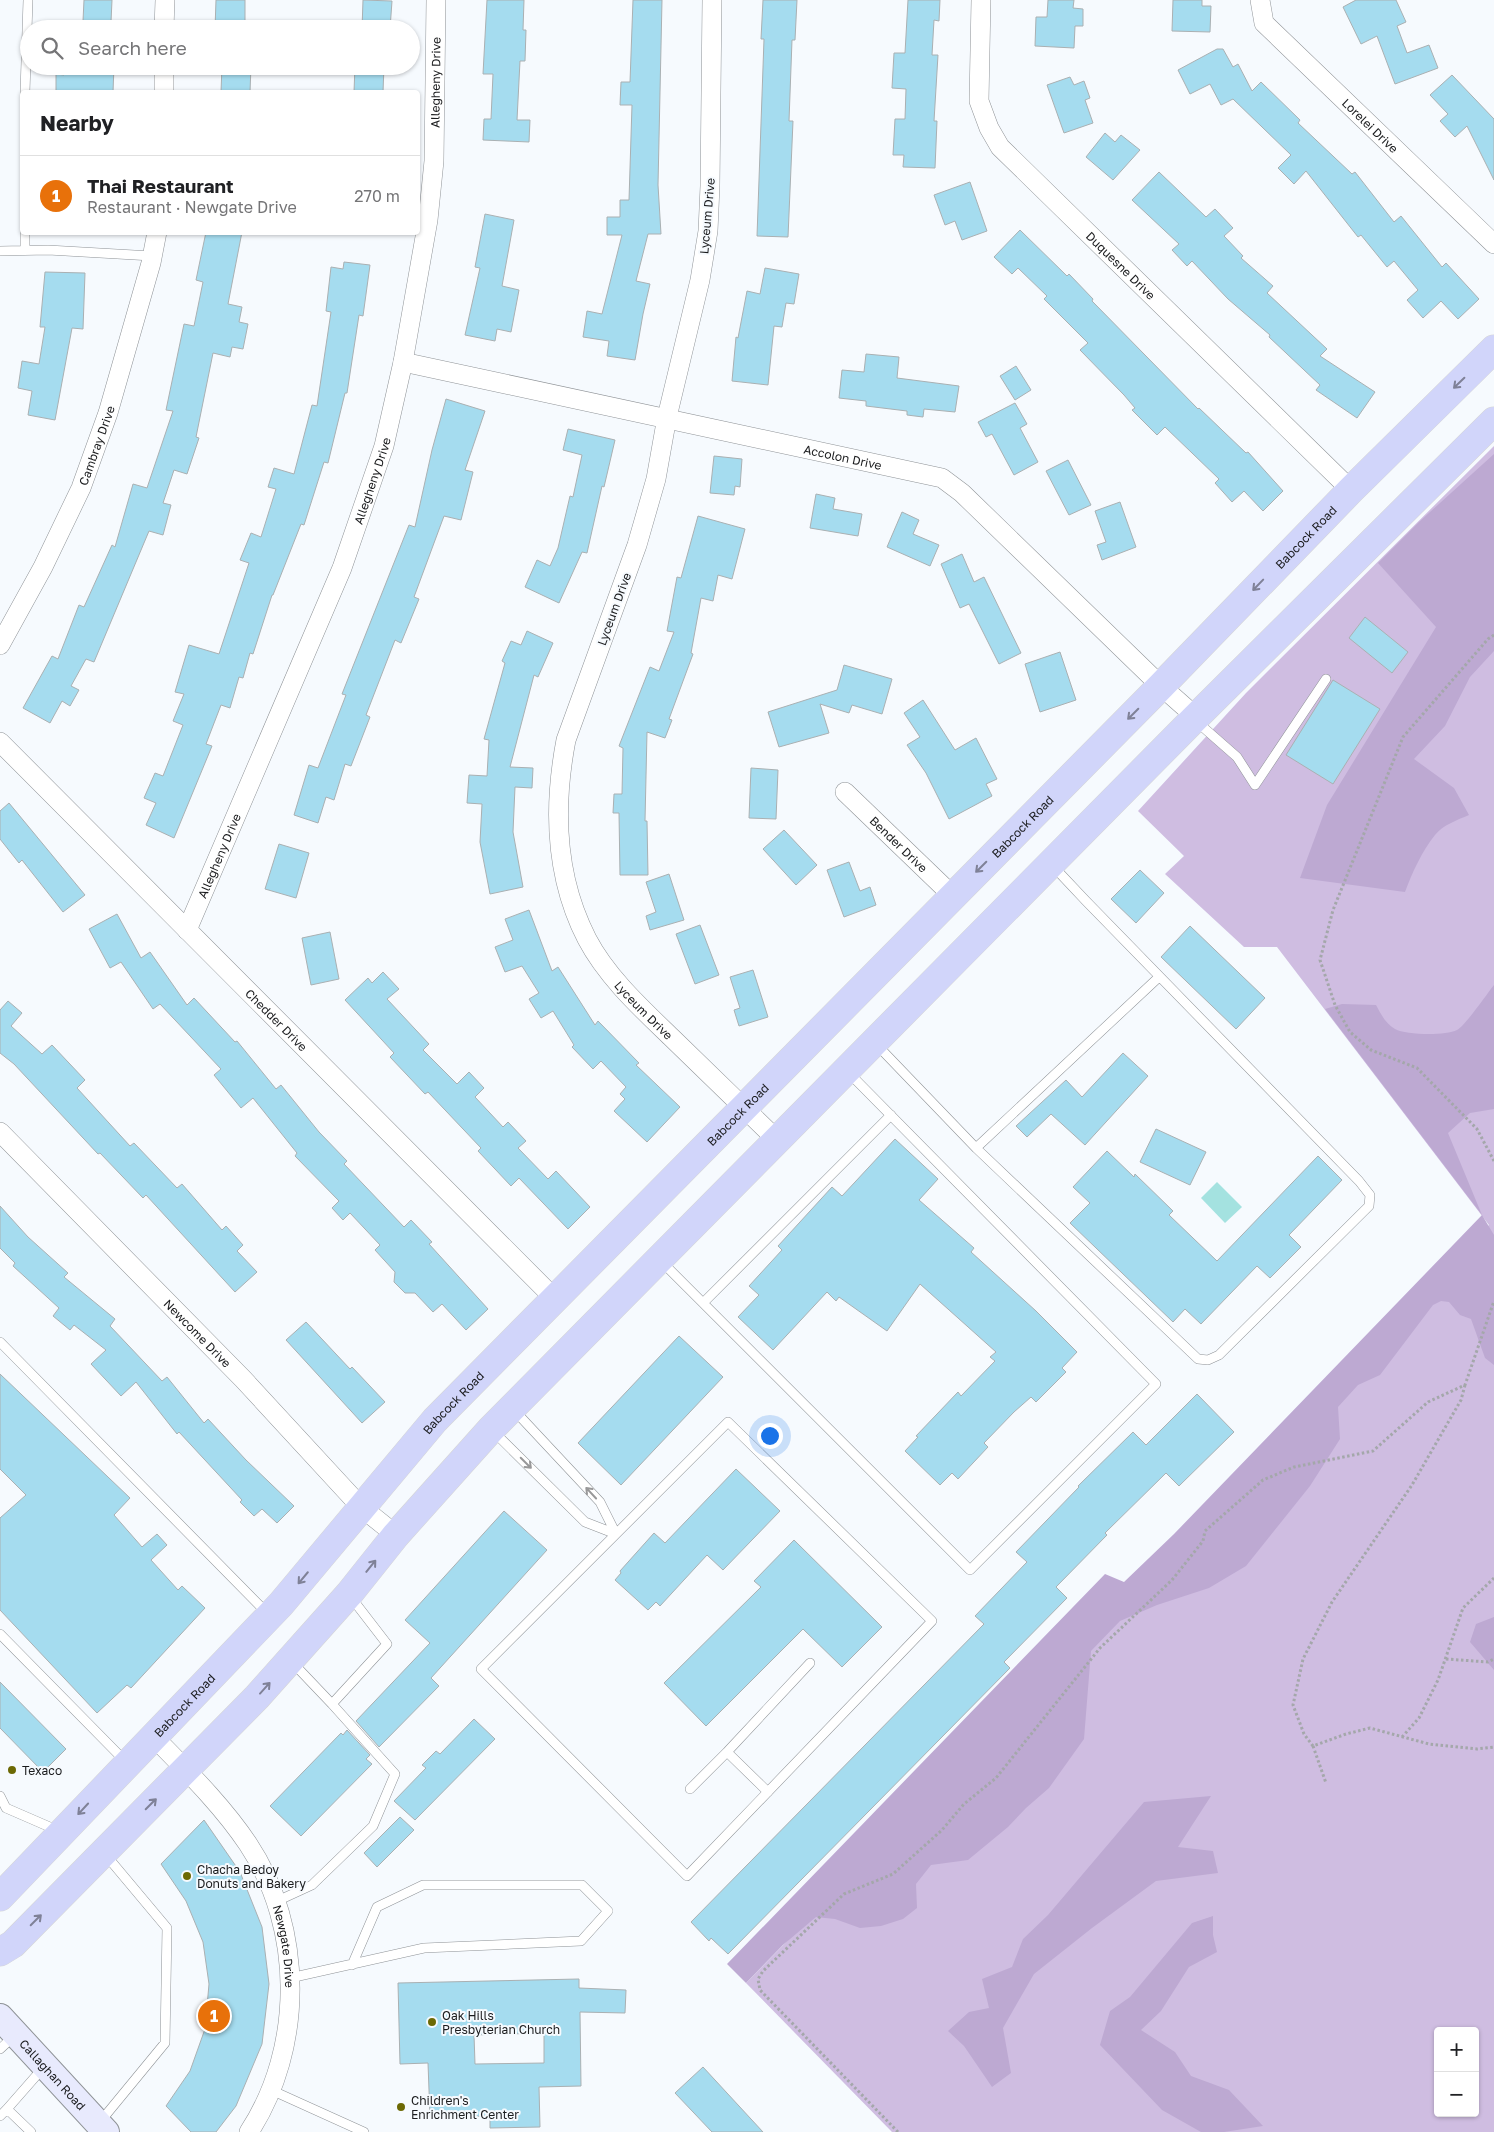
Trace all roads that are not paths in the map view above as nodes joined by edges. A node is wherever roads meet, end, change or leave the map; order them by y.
1 (28, 0) edge
2 (165, 0) edge
3 (436, 0) edge
4 (712, 0) edge
5 (981, 0) edge
6 (1260, 0) edge
7 (27, 20) edge
8 (164, 20) edge
9 (26, 75) edge
10 (164, 75) edge
11 (25, 90) edge
12 (164, 90) edge
13 (25, 235) edge
14 (156, 235) edge
15 (1494, 244) edge
16 (25, 250) junction
17 (0, 251) edge
18 (152, 256) junction
19 (1493, 351) edge
20 (403, 362) junction
21 (667, 417) junction
22 (1494, 421) edge
23 (1351, 490) junction
24 (0, 645) edge
25 (1326, 680) dead end
26 (1160, 686) junction
27 (1195, 718) junction
28 (0, 742) edge
29 (845, 792) dead end
30 (1051, 864) junction
31 (953, 896) junction
32 (187, 930) junction
33 (1158, 976) junction
34 (874, 1042) junction
35 (846, 1070) junction
36 (743, 1107) junction
37 (891, 1115) junction
38 (0, 1132) edge
39 (777, 1140) junction
40 (976, 1148) junction
41 (658, 1258) junction
42 (554, 1298) junction
43 (703, 1303) junction
44 (0, 1342) edge
45 (512, 1407) junction
46 (491, 1429) junction
47 (362, 1507) junction
48 (616, 1534) junction
49 (396, 1535) junction
50 (348, 1594) junction
51 (270, 1616) junction
52 (0, 1634) edge
53 (290, 1660) junction
54 (810, 1663) dead end
55 (332, 1704) junction
56 (153, 1736) junction
57 (727, 1752) junction
58 (127, 1763) junction
59 (185, 1769) junction
60 (690, 1789) dead end
61 (768, 1792) junction
62 (0, 1796) edge
63 (3, 1812) edge
64 (62, 1832) junction
65 (103, 1852) junction
66 (0, 1898) edge
67 (275, 1902) junction
68 (0, 1952) edge
69 (352, 1964) junction
70 (290, 1978) junction
71 (5, 2034) edge
72 (44, 2066) junction
73 (271, 2090) junction
74 (7, 2109) junction
75 (0, 2116) edge
76 (102, 2128) edge
77 (30, 2132) edge
78 (249, 2132) edge
79 (364, 2132) edge

1 - 7 lane
2 - 8 street
3 - 20 street, Allegheny Drive
4 - 21 street, Lyceum Drive
5 - 23 street, Duquesne Drive
6 - 15 street, Lorelei Drive
9 - 11 lane
10 - 12 street
13 - 16 lane
14 - 18 street, Cambray Drive
16 - 17 lane
16 - 18 lane
18 - 24 street, Cambray Drive
19 -> 23 main road, Babcock Road
20 - 21 street, Accolon Drive
20 - 32 street, Allegheny Drive
21 - 26 street, Accolon Drive
21 - 36 street, Lyceum Drive
22 - 27 main road
23 -> 26 main road, Babcock Road
25 - 27 lane
26 - 27 street, Accolon Drive
26 -> 31 main road, Babcock Road
27 - 30 main road
28 - 32 street, Chedder Drive
29 - 31 street, Bender Drive
30 - 33 lane
30 - 34 main road
31 - 36 main road, Babcock Road
32 - 42 street, Chedder Drive
33 - 40 lane
33 - 40 lane
34 - 35 main road
34 - 40 lane
35 - 37 lane
35 - 39 main road
36 - 39 street, Lyceum Drive
36 - 42 main road, Babcock Road
37 - 43 lane
37 - 43 lane
38 - 47 street, Newcome Drive
39 - 41 main road
41 - 43 lane
41 - 45 main road
42 - 47 main road, Babcock Road
44 - 51 lane
45 - 46 main road
48 -> 45 lane
46 -> 48 lane
46 - 49 main road
47 - 49 street, Newcome Drive
47 -> 51 main road, Babcock Road
48 - 61 lane
48 - 61 lane
50 -> 49 main road
50 - 53 main road
50 - 55 lane
51 - 56 main road, Babcock Road
52 - 58 lane
53 - 55 lane
59 -> 53 main road
54 - 57 lane
55 - 67 lane
56 - 58 main road, Babcock Road
56 - 59 street, Newgate Drive
57 - 60 lane
57 - 61 lane
58 -> 64 main road, Babcock Road
65 -> 59 main road
59 - 67 street, Newgate Drive
62 - 63 lane
63 - 64 lane
64 - 66 main road, Babcock Road
68 -> 65 main road
65 - 76 lane
67 - 70 street, Newgate Drive
69 - 69 lane
69 - 70 lane
70 - 73 street, Newgate Drive
71 - 72 main road, Callaghan Road
72 - 74 lane
72 - 76 main road, Callaghan Road
73 - 78 street, Newgate Drive
73 - 79 lane
74 - 75 lane
74 - 77 lane

